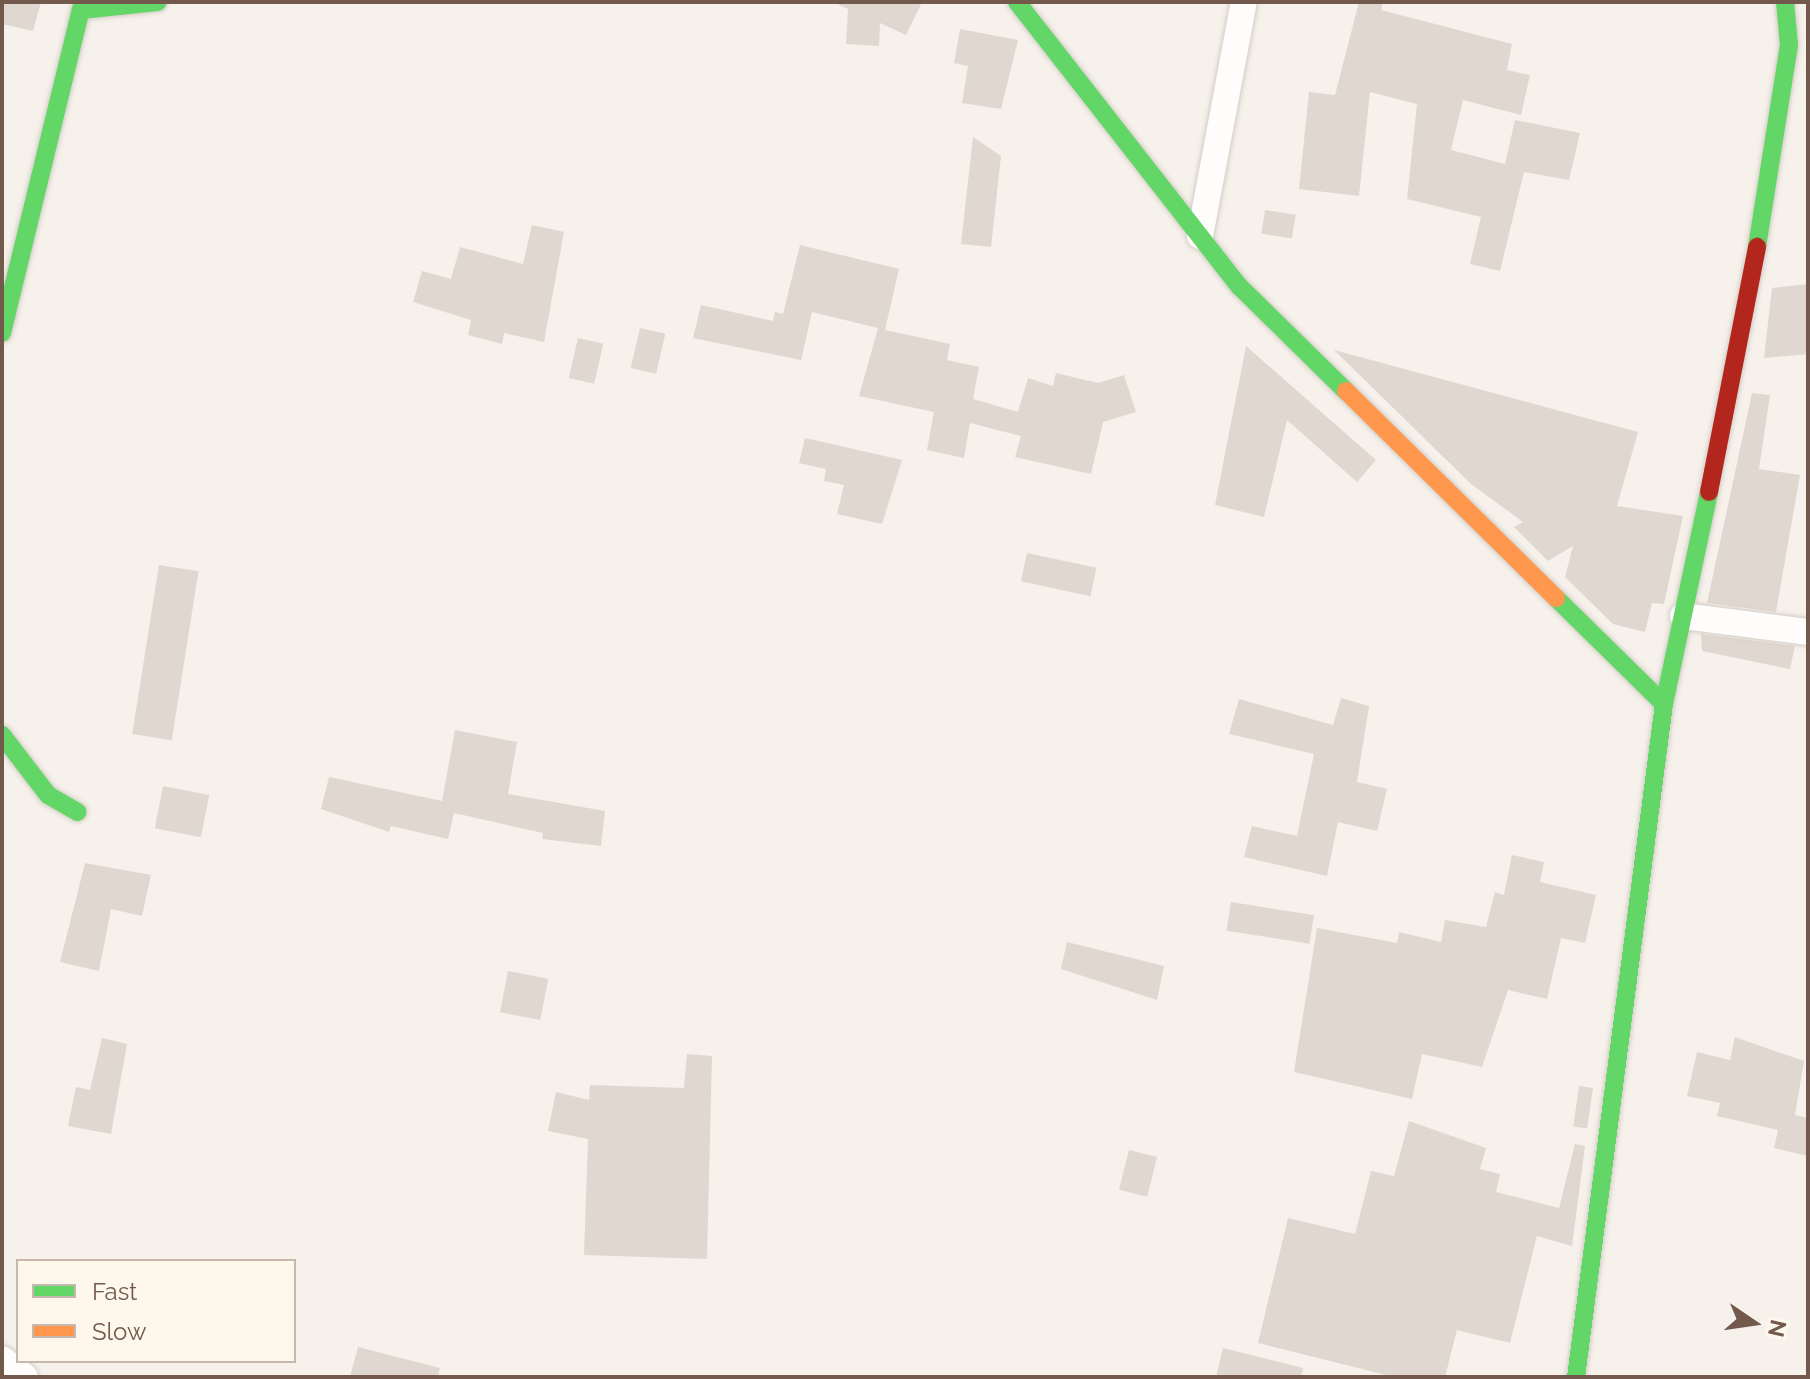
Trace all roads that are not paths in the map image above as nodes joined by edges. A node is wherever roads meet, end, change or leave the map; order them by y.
1 (158, 2) edge
2 (1017, 2) edge
3 (1244, 2) edge
4 (1785, 2) edge
5 (1200, 236) junction
6 (2, 333) edge
7 (1683, 616) junction
8 (1808, 632) edge
9 (1664, 704) junction
10 (2, 735) edge
11 (78, 812) dead end
12 (2, 1359) edge
13 (25, 1377) edge
14 (1576, 1377) edge

1 - 6 street
2 - 5 street
3 - 5 street
4 - 7 street
5 - 9 street
7 - 8 street
7 - 9 street
9 - 14 street
10 - 11 street
12 - 13 street

